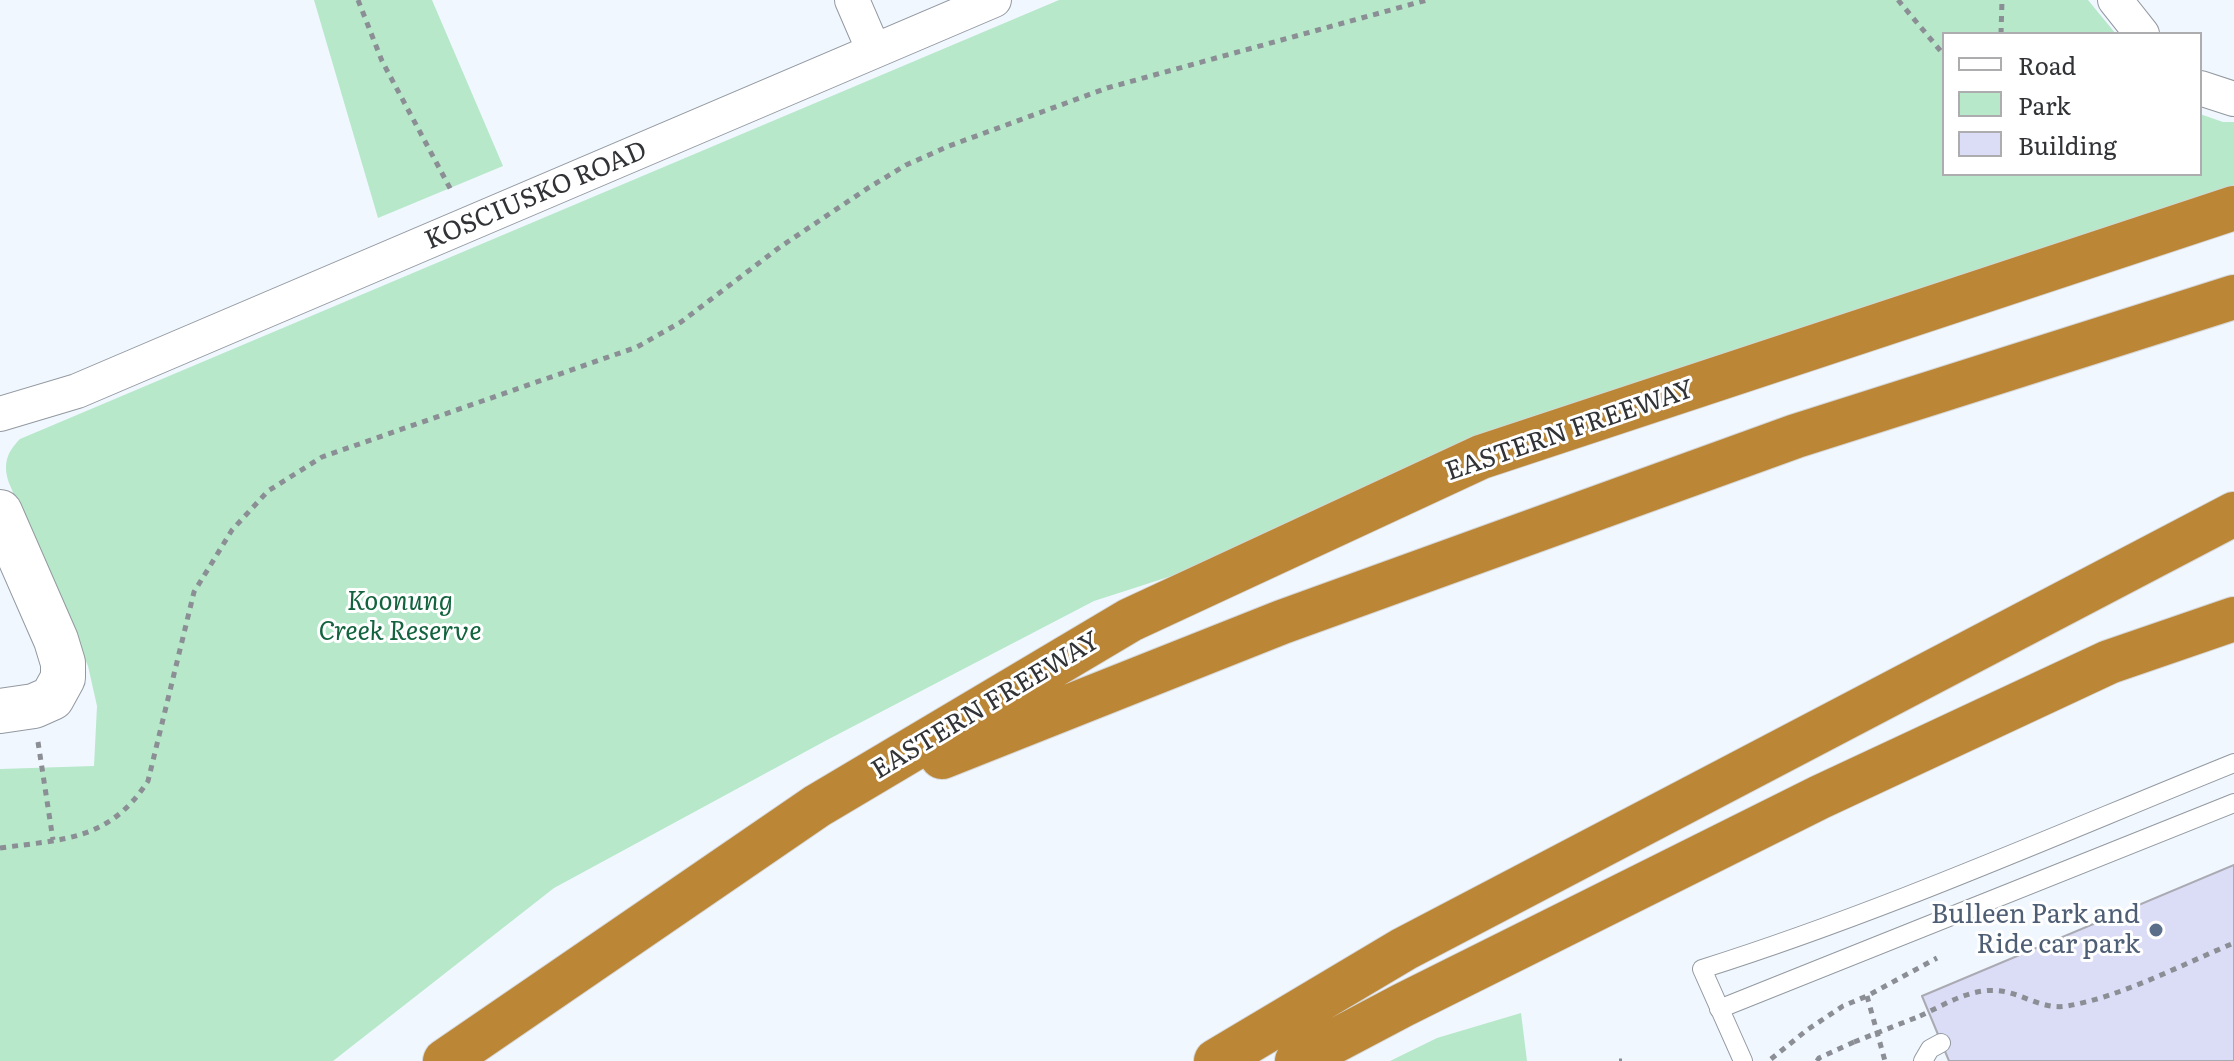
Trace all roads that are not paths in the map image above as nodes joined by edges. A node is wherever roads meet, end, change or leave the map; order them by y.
1 (852, 0) edge
2 (994, 0) edge
3 (2115, 0) edge
4 (2140, 32) edge
5 (874, 51) junction
6 (2202, 89) edge
7 (2234, 99) edge
8 (2234, 208) edge
9 (2234, 297) edge
10 (77, 391) junction
11 (0, 414) edge
12 (0, 438) edge
13 (0, 512) edge
14 (2234, 514) edge
15 (2234, 619) edge
16 (31, 703) edge
17 (2234, 763) edge
18 (2234, 803) edge
19 (817, 806) junction
20 (1719, 1009) junction
21 (1941, 1043) dead end
22 (445, 1061) edge
23 (1216, 1061) edge
24 (1297, 1061) edge
25 (1743, 1061) edge
26 (1923, 1061) edge

1 - 5 street
2 - 5 street, KOSCIUSKO ROAD
3 - 4 street
5 - 10 street, KOSCIUSKO ROAD
6 - 7 street
8 - 19 highway, EASTERN FREEWAY
9 - 19 highway, EASTERN FREEWAY
10 - 11 street, KOSCIUSKO ROAD
10 - 12 street, KOSCIUSKO ROAD
13 - 16 street
14 - 23 highway
15 - 24 highway
17 - 20 lane
18 - 20 lane
19 - 22 highway, EASTERN FREEWAY
20 - 25 lane
21 - 26 lane

